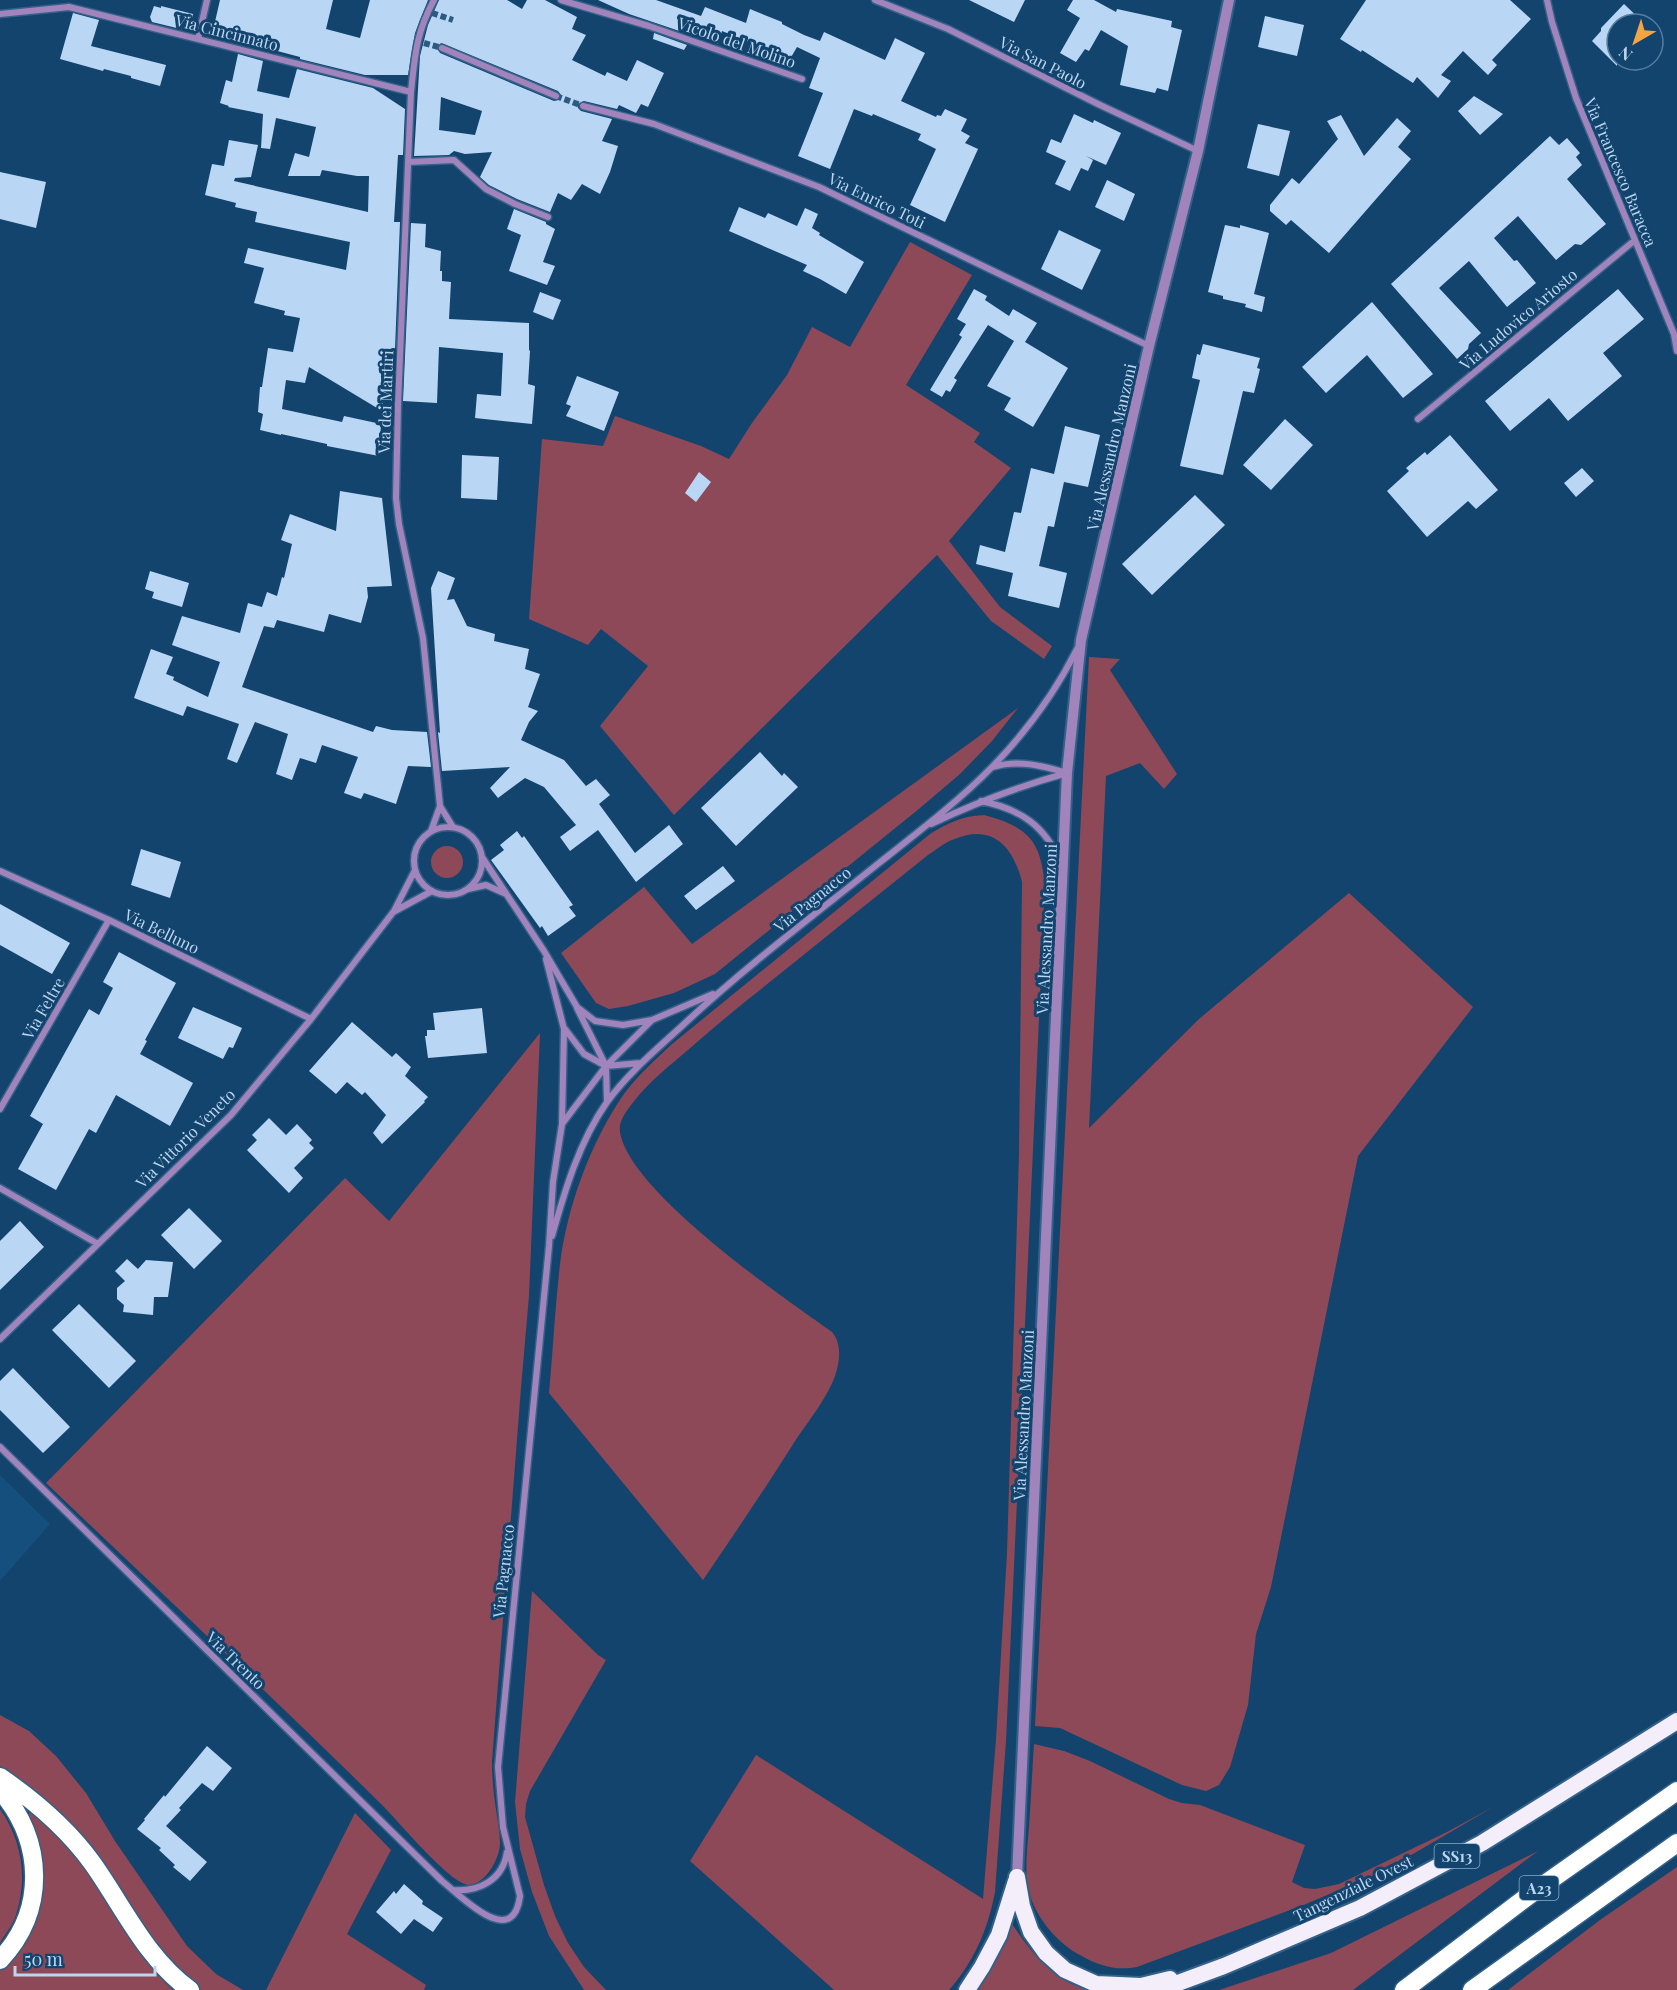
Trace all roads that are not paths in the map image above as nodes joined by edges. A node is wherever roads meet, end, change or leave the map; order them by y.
1 (207, 0) edge
2 (434, 0) edge
3 (561, 0) edge
4 (875, 0) edge
5 (1229, 0) edge
6 (1547, 0) edge
7 (0, 14) edge
8 (198, 39) junction
9 (442, 48) tunnel mouth
10 (802, 79) dead end
11 (411, 92) junction
12 (556, 96) tunnel mouth
13 (583, 106) tunnel mouth
14 (1198, 151) junction
15 (408, 162) junction
16 (548, 217) dead end
17 (1635, 240) junction
18 (1149, 346) junction
19 (1677, 351) edge
20 (1418, 419) dead end
21 (1081, 640) junction
22 (992, 767) junction
23 (1067, 773) junction
24 (981, 801) junction
25 (440, 806) junction
26 (453, 827) junction
27 (922, 828) junction
28 (431, 831) junction
29 (482, 857) junction
30 (1064, 869) junction
31 (415, 870) junction
32 (0, 871) edge
33 (468, 889) junction
34 (432, 891) junction
35 (507, 895) junction
36 (394, 911) junction
37 (109, 920) junction
38 (544, 951) junction
39 (719, 991) junction
40 (577, 1007) junction
41 (310, 1018) junction
42 (652, 1020) junction
43 (564, 1029) junction
44 (642, 1063) junction
45 (606, 1066) junction
46 (607, 1102) junction
47 (0, 1109) edge
48 (562, 1124) junction
49 (0, 1188) edge
50 (98, 1244) junction
51 (549, 1246) junction
52 (0, 1339) edge
53 (0, 1448) edge
54 (1677, 1721) edge
55 (0, 1777) edge
56 (0, 1790) edge
57 (1677, 1791) edge
58 (1677, 1843) edge
59 (508, 1849) junction
60 (1017, 1877) junction
61 (453, 1890) junction
62 (520, 1896) joint
63 (0, 1960) edge
64 (1224, 1966) junction
65 (190, 1990) edge
66 (967, 1990) edge
67 (1159, 1990) edge
68 (1404, 1990) edge
69 (1472, 1990) edge

1 - 8 street
2 - 11 street, Via dei Martiri
3 - 10 street, Vicolo del Molino
4 - 14 street, Via San Paolo
5 - 14 street, Via Alessandro Manzoni
6 - 17 street, Via Francesco Baracca
7 - 8 street, Via Cincinnato
8 - 11 street, Via Cincinnato
9 - 12 street
11 - 15 street, Via dei Martiri
13 - 18 street, Via Enrico Toti
14 - 18 street, Via Alessandro Manzoni
15 - 16 street
15 - 25 street, Via dei Martiri
17 - 19 street, Via Francesco Baracca
17 - 20 street, Via Ludovico Ariosto
18 - 21 street, Via Alessandro Manzoni
21 - 22 street, Via Pagnacco
21 - 23 street, Via Alessandro Manzoni
22 - 23 street
22 - 27 street, Via Pagnacco
23 - 24 street, Via Pagnacco
23 - 30 street, Via Alessandro Manzoni
24 - 27 street, Via Pagnacco
24 - 30 street
25 - 26 street, Via dei Martiri
25 - 28 street, Via dei Martiri
26 - 28 street
26 - 29 street
27 - 39 street, Via Pagnacco
28 - 31 street
29 - 33 street
29 - 35 street, Via Pagnacco
30 - 60 street, Via Alessandro Manzoni
31 - 34 street
31 - 36 street, Via Vittorio Veneto
32 - 37 street, Via Belluno
33 - 34 street
33 - 35 street
34 - 36 street, Via Vittorio Veneto
35 - 38 street, Via Pagnacco
36 - 41 street, Via Vittorio Veneto
37 - 41 street, Via Belluno
37 - 47 street, Via Feltre
38 - 40 street, Via Pagnacco
38 - 43 street, Via Pagnacco
39 - 42 street, Via Pagnacco
39 - 44 street, Via Pagnacco
40 - 42 street, Via Pagnacco
40 - 45 street, Via Pagnacco
41 - 50 street, Via Vittorio Veneto
42 - 45 street, Via Pagnacco
43 - 45 street, Via Pagnacco
43 - 48 street, Via Pagnacco
44 - 45 street
44 - 46 street, Via Pagnacco
45 - 46 street, Via Pagnacco
45 - 48 street, Via Pagnacco
46 - 51 street, Via Pagnacco
48 - 51 street, Via Pagnacco
49 - 50 street
50 - 52 street, Via Vittorio Veneto
51 - 59 street, Via Pagnacco
53 - 61 street, Via Trento
54 - 64 highway, Tangenziale Ovest / SS13
55 - 65 highway
56 - 63 highway
57 - 68 highway, A23
58 - 69 highway, A23
59 - 61 street
59 - 62 street, Via Pagnacco
60 - 64 highway
60 - 66 highway
61 - 62 street, Via Trento
64 - 67 highway, SS13

